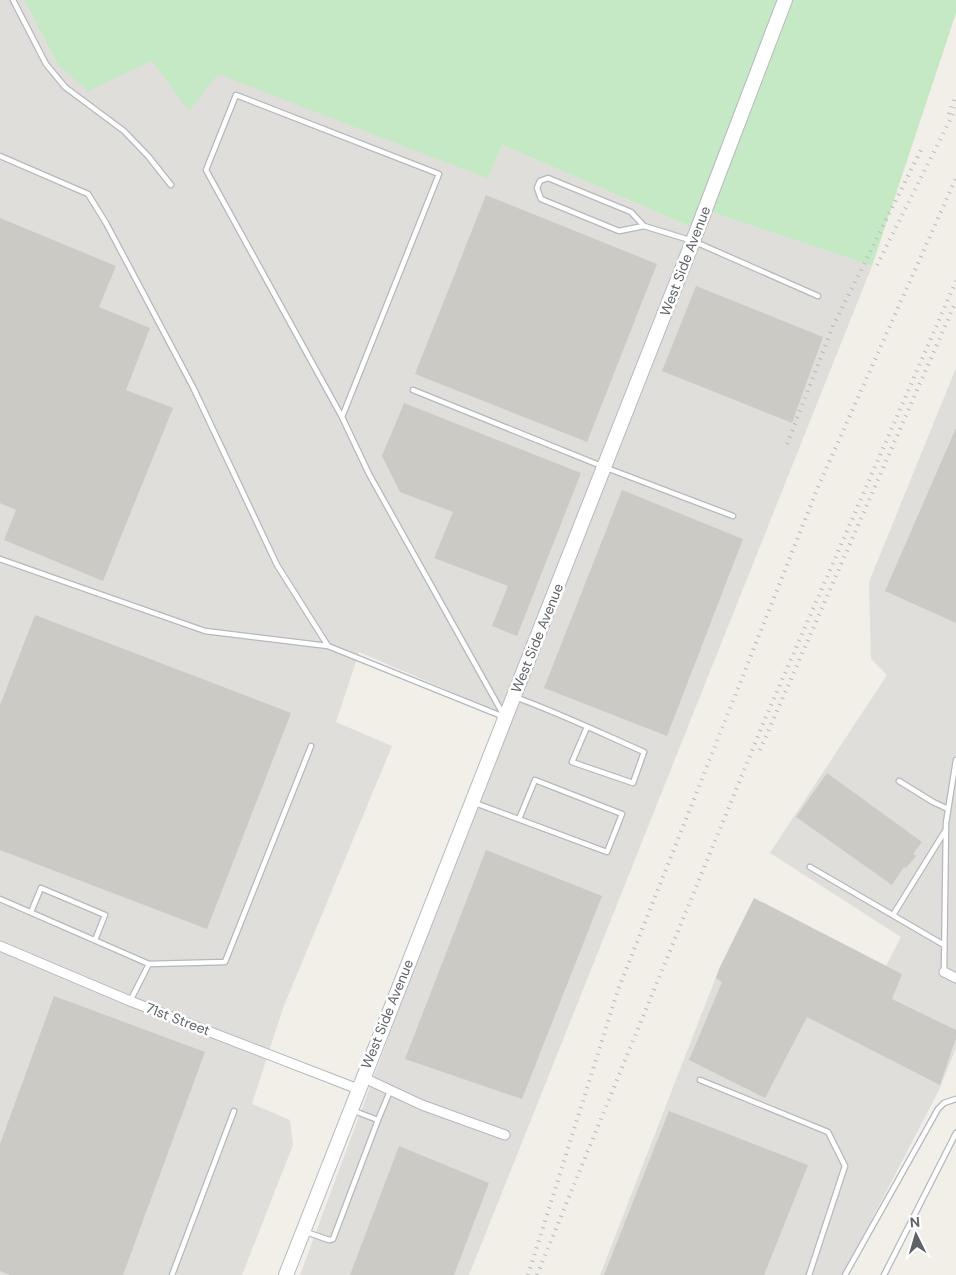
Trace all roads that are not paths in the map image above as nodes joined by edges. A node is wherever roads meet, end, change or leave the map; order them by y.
1 (13, 0) edge
2 (785, 0) edge
3 (0, 156) edge
4 (171, 185) dead end
5 (644, 226) junction
6 (693, 241) junction
7 (818, 296) dead end
8 (413, 390) dead end
9 (342, 417) junction
10 (604, 467) junction
11 (733, 516) dead end
12 (0, 559) edge
13 (328, 646) junction
14 (513, 697) junction
15 (505, 718) junction
16 (587, 727) junction
17 (311, 746) dead end
18 (956, 760) edge
19 (899, 781) dead end
20 (472, 801) junction
21 (948, 809) junction
22 (519, 819) junction
23 (945, 830) junction
24 (810, 867) dead end
25 (0, 899) edge
26 (31, 912) junction
27 (893, 915) junction
28 (95, 940) junction
29 (944, 945) junction
30 (0, 946) edge
31 (148, 964) junction
32 (944, 972) joint
33 (956, 978) edge
34 (130, 1001) junction
35 (700, 1080) dead end
36 (360, 1083) junction
37 (391, 1090) junction
38 (956, 1099) edge
39 (350, 1110) junction
40 (234, 1111) dead end
41 (378, 1120) junction
42 (956, 1133) edge
43 (506, 1135) dead end
44 (303, 1231) junction
45 (172, 1275) edge
46 (286, 1275) edge
47 (809, 1275) edge
48 (844, 1275) edge
49 (884, 1275) edge

1 - 4 lane
2 - 6 street, West Side Avenue
3 - 13 lane
5 - 5 lane
5 - 6 lane
6 - 7 lane
6 - 10 street, West Side Avenue
8 - 10 lane
9 - 9 lane
9 - 15 lane
10 - 11 lane
10 - 14 street, West Side Avenue
12 - 13 lane
13 - 15 lane
14 - 15 street, West Side Avenue
14 - 16 lane
15 - 20 street, West Side Avenue
16 - 16 lane
17 - 31 lane
18 - 21 lane
19 - 21 lane
20 - 22 lane
20 - 36 street, West Side Avenue
21 - 23 lane
22 - 22 lane
23 - 27 lane
23 - 29 lane
24 - 27 lane
25 - 26 lane
26 - 28 lane
26 - 28 lane
27 - 29 lane
28 - 31 lane
29 - 32 lane
30 - 34 street, 71st Street
31 - 34 lane
32 - 33 street
34 - 36 street, 71st Street
35 - 47 lane
36 - 37 street, 71st Street
36 - 39 street, West Side Avenue
37 - 41 lane
37 - 43 street, 71st Street
38 - 48 lane
39 - 41 lane
39 - 44 street, West Side Avenue
40 - 45 lane
41 - 44 lane
42 - 49 lane
44 - 46 street, West Side Avenue

